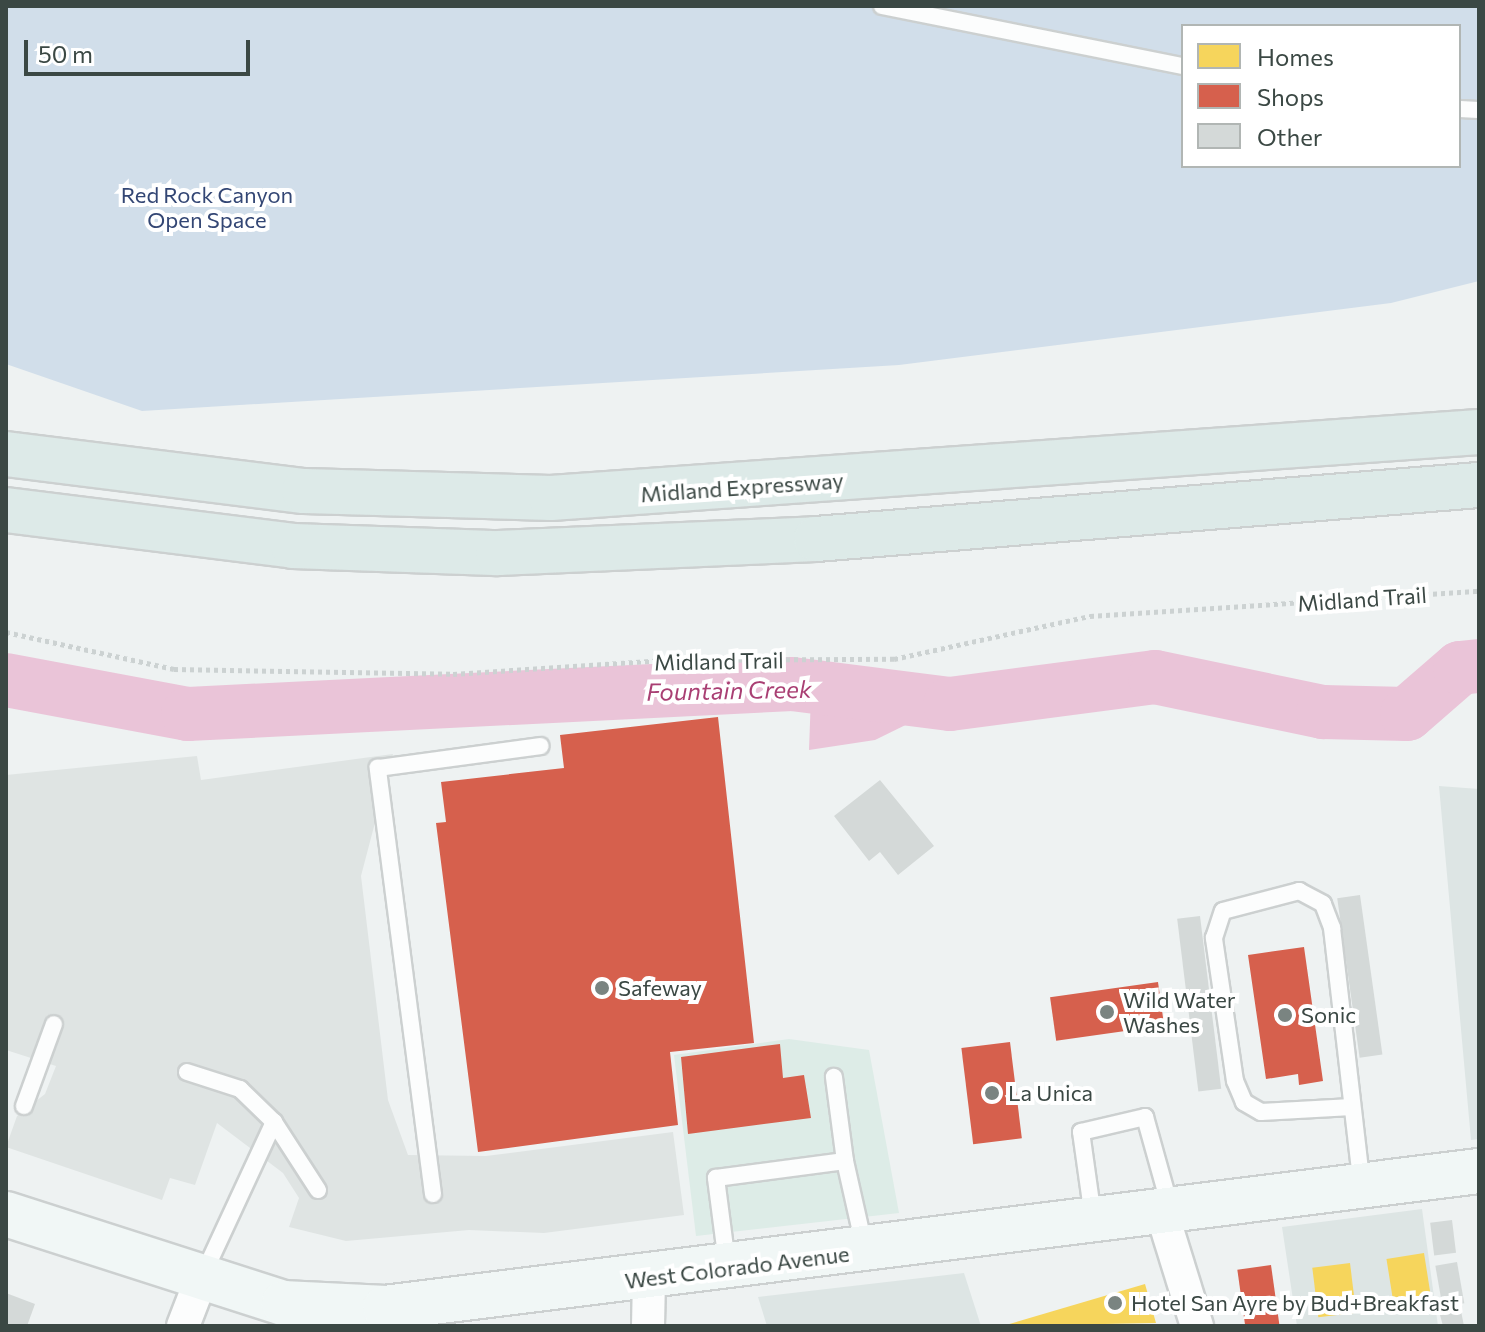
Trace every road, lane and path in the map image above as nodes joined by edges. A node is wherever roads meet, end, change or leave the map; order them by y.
1 (882, 6) edge
2 (1181, 66) edge
3 (1479, 432) edge
4 (6, 454) edge
5 (1479, 485) edge
6 (6, 510) edge
7 (1479, 591) edge
8 (6, 632) edge
9 (541, 746) dead end
10 (54, 1024) dead end
11 (187, 1072) dead end
12 (834, 1077) dead end
13 (24, 1106) dead end
14 (1352, 1107) junction
15 (274, 1122) junction
16 (845, 1161) junction
17 (1479, 1171) edge
18 (1362, 1187) junction
19 (318, 1190) dead end
20 (433, 1194) dead end
21 (1166, 1212) junction
22 (6, 1214) edge
23 (1094, 1221) junction
24 (865, 1251) junction
25 (728, 1268) junction
26 (649, 1278) junction
27 (200, 1282) junction
28 (284, 1315) edge
29 (387, 1317) edge
30 (183, 1326) edge
31 (648, 1326) edge
32 (1197, 1326) edge

1 - 2 lane
3 - 4 highway, Midland Expressway
5 - 6 highway
7 - 8 path, Midland Trail
9 - 20 lane
10 - 13 lane
11 - 15 lane
12 - 16 lane
14 - 14 lane
14 - 18 lane
15 - 19 lane
15 - 27 lane
16 - 24 lane
16 - 25 lane
17 - 18 main road, West Colorado Avenue
18 - 21 main road, West Colorado Avenue
21 - 23 main road, West Colorado Avenue
21 - 23 lane
21 - 32 street
22 - 27 main road, West Colorado Avenue
23 - 24 main road, West Colorado Avenue
24 - 25 main road, West Colorado Avenue
25 - 26 main road, West Colorado Avenue
26 - 29 main road, West Colorado Avenue
26 - 31 street
27 - 28 main road, West Colorado Avenue
27 - 30 street
28 - 29 main road, West Colorado Avenue

